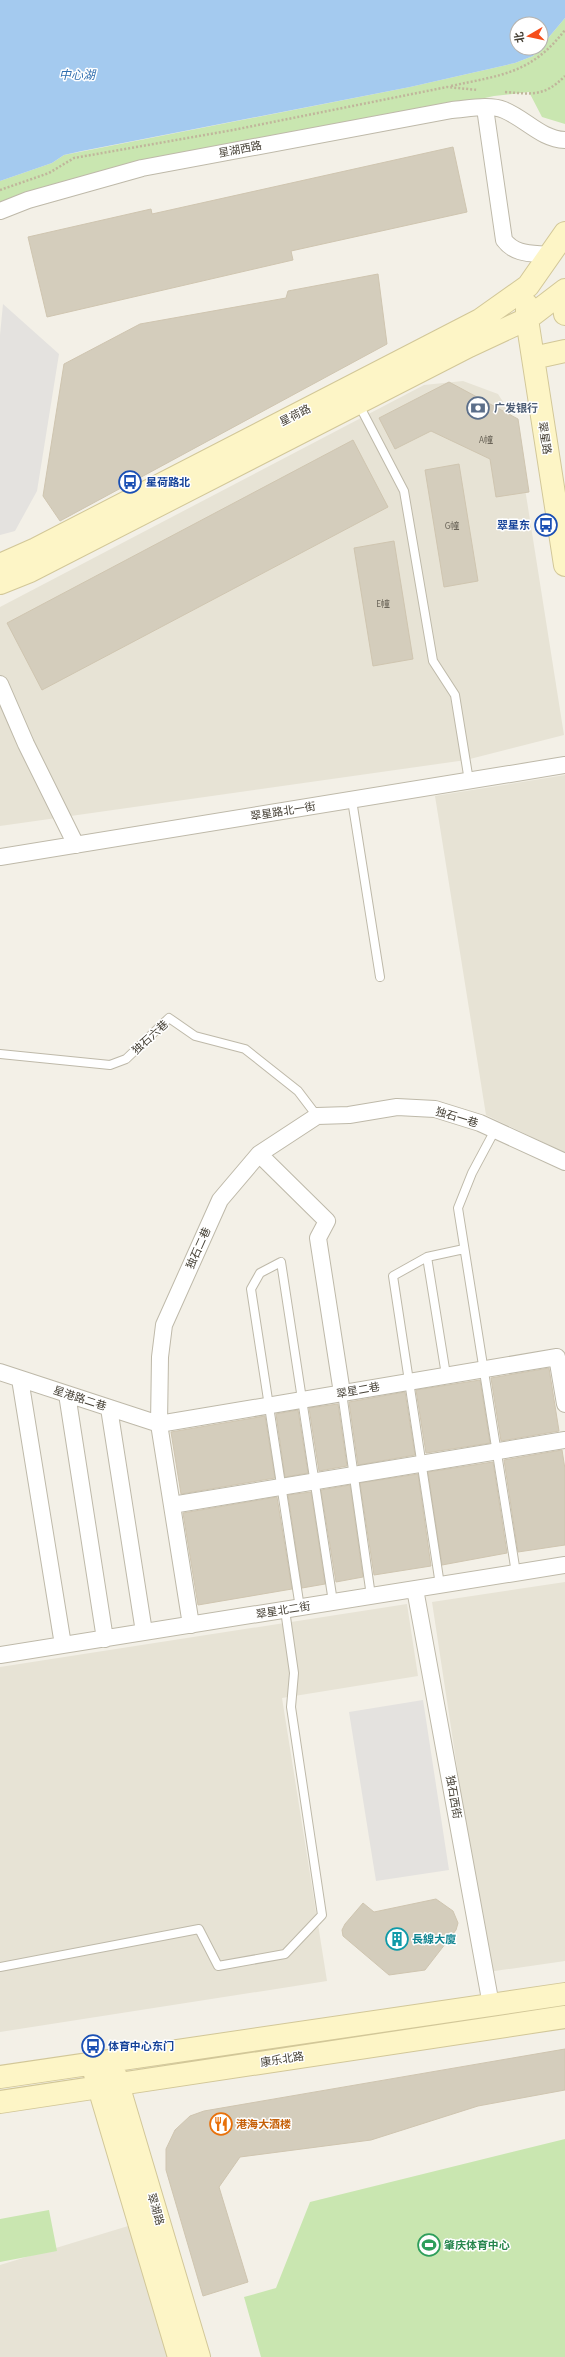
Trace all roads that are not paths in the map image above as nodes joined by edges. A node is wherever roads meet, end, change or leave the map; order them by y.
1 (485, 108) junction
2 (565, 140) edge
3 (0, 211) edge
4 (565, 233) edge
5 (550, 255) junction
6 (528, 286) junction
7 (564, 299) edge
8 (527, 319) junction
9 (565, 351) edge
10 (533, 358) junction
11 (354, 395) junction
12 (0, 564) edge
13 (565, 566) edge
14 (0, 583) edge
15 (0, 684) edge
16 (565, 765) edge
17 (469, 781) junction
18 (352, 800) junction
19 (76, 845) junction
20 (0, 857) edge
21 (380, 977) dead end
22 (0, 1054) edge
23 (317, 1116) junction
24 (495, 1130) junction
25 (259, 1154) junction
26 (565, 1162) edge
27 (464, 1249) junction
28 (427, 1256) junction
29 (484, 1369) junction
30 (0, 1372) edge
31 (446, 1375) junction
32 (20, 1379) junction
33 (409, 1382) junction
34 (342, 1393) junction
35 (67, 1394) junction
36 (302, 1400) junction
37 (565, 1404) edge
38 (269, 1405) junction
39 (109, 1408) junction
40 (159, 1424) junction
41 (565, 1440) edge
42 (497, 1452) junction
43 (422, 1464) junction
44 (354, 1475) junction
45 (315, 1481) junction
46 (281, 1487) junction
47 (172, 1505) junction
48 (565, 1565) edge
49 (516, 1573) junction
50 (440, 1585) junction
51 (414, 1589) junction
52 (371, 1596) junction
53 (333, 1602) junction
54 (292, 1609) junction
55 (190, 1625) junction
56 (144, 1632) junction
57 (105, 1638) junction
58 (63, 1645) junction
59 (0, 1655) edge
60 (0, 1967) edge
61 (565, 1994) edge
62 (491, 2005) junction
63 (565, 2017) edge
64 (103, 2062) junction
65 (0, 2077) edge
66 (107, 2086) junction
67 (0, 2102) edge
68 (179, 2357) edge
69 (199, 2357) edge

1 - 2 street, 星湖西路
1 - 3 street, 星湖西路
1 - 5 street
4 - 5 street, 星荷路
5 - 6 street, 星荷路
6 - 8 street, 翠星路
6 - 11 street, 星荷路
7 - 8 street, 星荷路
8 - 10 street, 翠星路
8 - 11 street, 星荷路
9 - 10 street
10 - 13 street, 翠星路
11 - 12 street, 星荷路
11 - 14 street, 星荷路
11 - 17 lane
15 - 19 street
16 - 17 street, 翠星路北一街
17 - 18 street, 翠星路北一街
18 - 19 street, 翠星路北一街
18 - 21 lane
19 - 20 street, 翠星路北一街
22 - 23 lane, 独石六巷
23 - 24 street, 独石一巷
23 - 25 street, 独石二巷
24 - 26 street, 独石一巷
24 - 27 lane
25 - 34 street
25 - 40 street, 独石二巷
27 - 28 lane
27 - 29 lane
28 - 31 lane
28 - 33 lane
29 - 31 street, 翠星二巷
29 - 37 street, 翠星二巷
29 - 42 lane
30 - 32 street, 星港路二巷
31 - 33 street, 翠星二巷
32 - 35 street, 星港路二巷
32 - 58 street
33 - 34 street, 翠星二巷
33 - 43 lane
34 - 36 street, 翠星二巷
34 - 44 lane
35 - 39 street, 星港路二巷
35 - 57 street
36 - 38 street, 翠星二巷
36 - 38 lane
36 - 45 lane
38 - 40 street, 翠星二巷
38 - 46 lane
39 - 40 street, 星港路二巷
39 - 56 street
40 - 47 street, 独石二巷
41 - 42 street
42 - 43 street
42 - 49 lane
43 - 44 street
43 - 50 lane
44 - 45 street
44 - 52 lane
45 - 46 street
45 - 53 lane
46 - 47 street
46 - 54 lane
47 - 55 street, 独石二巷
48 - 49 street, 翠星北二街
49 - 50 street, 翠星北二街
50 - 51 street, 翠星北二街
51 - 52 street, 翠星北二街
51 - 62 street, 独石西街
52 - 53 street, 翠星北二街
53 - 54 street, 翠星北二街
54 - 55 street, 翠星北二街
54 - 60 lane
55 - 56 street, 翠星北二街
56 - 57 street, 翠星北二街
57 - 58 street, 翠星北二街
58 - 59 street, 翠星北二街
61 - 62 street, 康乐北路
62 - 64 street, 康乐北路
63 - 66 street, 康乐北路
64 - 65 street, 康乐北路
64 - 66 street, 翠湖路
66 - 67 street, 康乐北路
66 - 68 street, 翠湖路
66 - 69 street, 翠湖路

